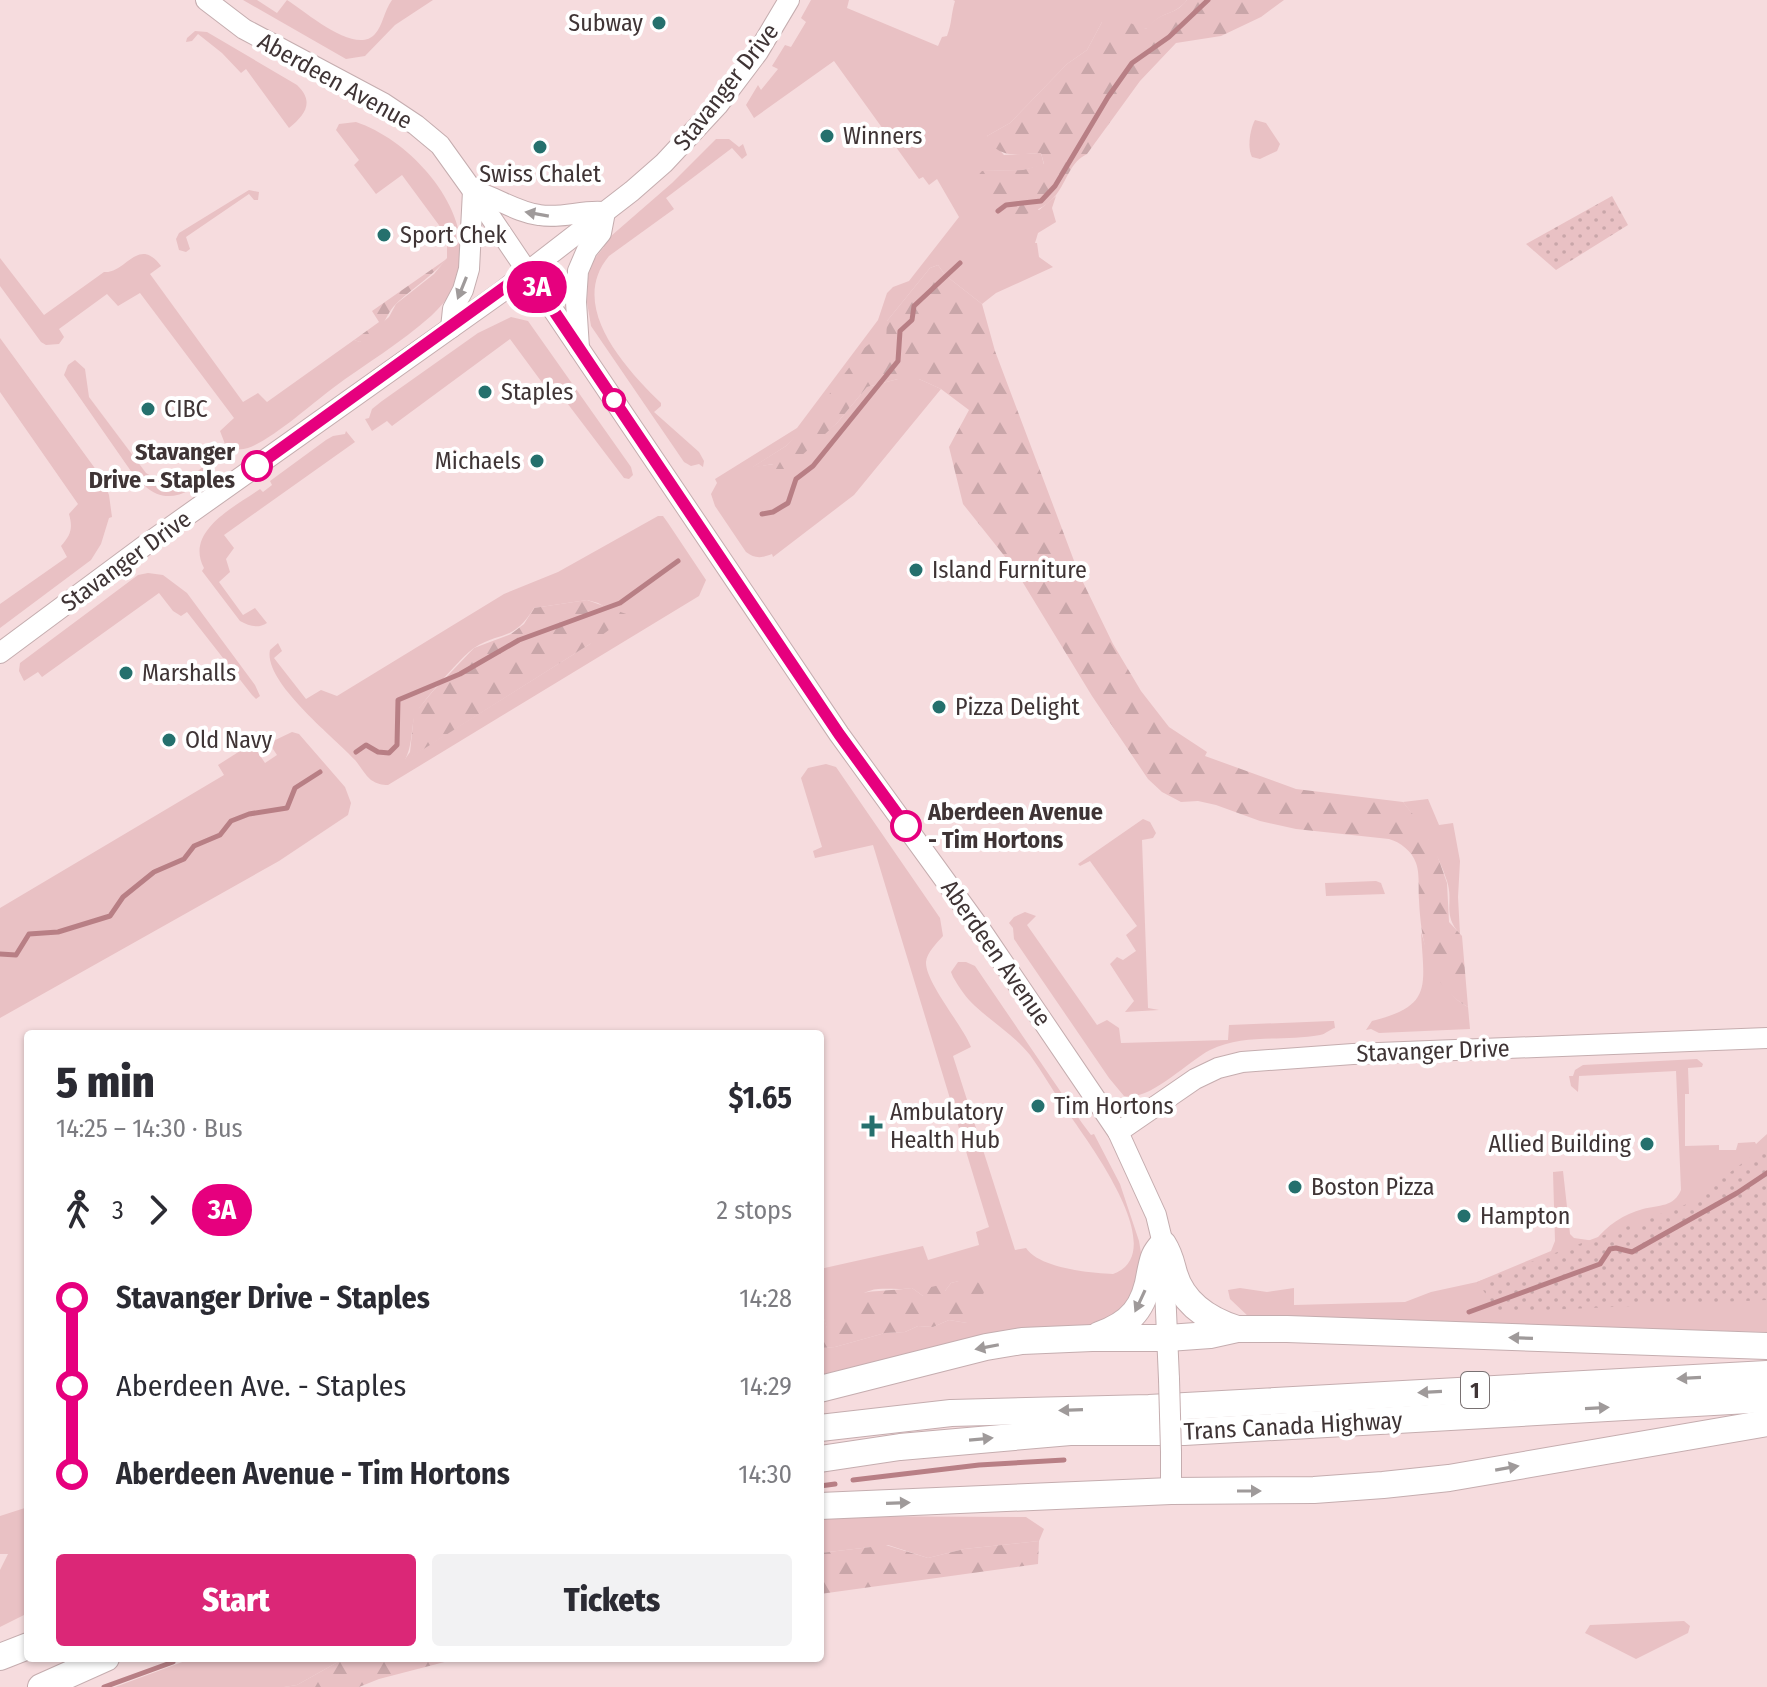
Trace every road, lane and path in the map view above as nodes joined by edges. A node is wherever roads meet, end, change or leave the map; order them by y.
1 (206, 0) edge
2 (789, 0) edge
3 (473, 191) junction
4 (605, 212) junction
5 (527, 271) junction
6 (451, 328) junction
7 (579, 348) junction
8 (0, 653) edge
9 (1767, 1038) edge
10 (1118, 1132) junction
11 (1163, 1244) junction
12 (1237, 1329) junction
13 (1092, 1338) junction
14 (1168, 1338) junction
15 (1767, 1346) edge
16 (1767, 1374) edge
17 (824, 1388) edge
18 (1767, 1399) edge
19 (1767, 1423) edge
20 (824, 1428) edge
21 (824, 1458) edge
22 (1171, 1491) junction
23 (824, 1506) edge
24 (24, 1648) edge
25 (0, 1657) edge
26 (97, 1662) edge
27 (41, 1687) edge

1 - 3 main road, Aberdeen Avenue
2 - 4 main road, Stavanger Drive
4 -> 3 main road
3 - 5 main road, Aberdeen Avenue
3 -> 6 main road
4 - 5 main road, Stavanger Drive
4 - 7 main road
5 - 6 main road, Stavanger Drive
5 - 7 main road, Aberdeen Avenue
6 - 8 main road, Stavanger Drive
7 - 10 main road, Aberdeen Avenue
9 - 10 main road, Stavanger Drive
10 - 11 main road, Aberdeen Avenue
11 - 12 highway
11 -> 13 highway
11 - 14 main road, Aberdeen Avenue
12 - 14 highway
15 -> 12 highway
13 - 14 highway
13 -> 17 highway
14 - 22 main road, Aberdeen Avenue, bridge
16 -> 20 highway, Trans Canada Highway / 1
21 -> 18 highway, Trans Canada Highway / 1
22 -> 19 highway
23 -> 22 highway
24 - 25 highway
26 - 27 highway

